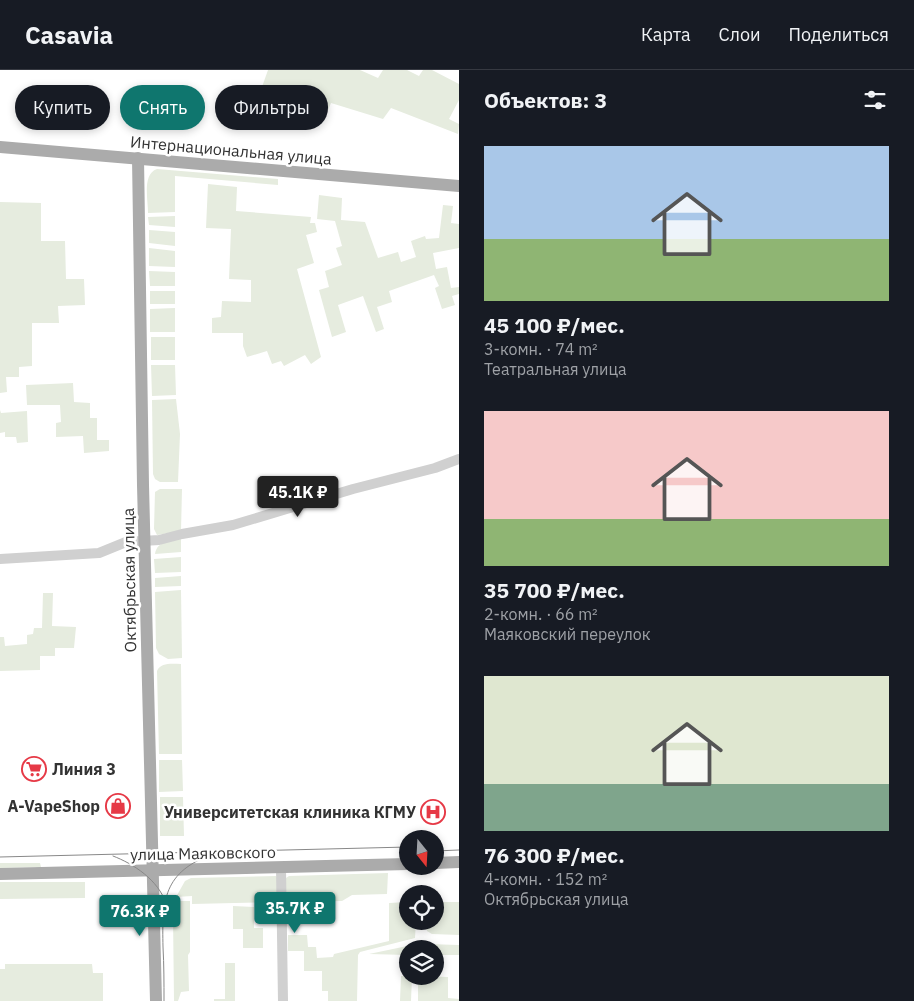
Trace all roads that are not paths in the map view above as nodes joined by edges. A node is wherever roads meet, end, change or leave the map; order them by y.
1 (0, 147) edge
2 (138, 158) junction
3 (459, 186) edge
4 (459, 460) edge
5 (145, 541) junction
6 (0, 559) edge
7 (459, 862) edge
8 (444, 863) edge
9 (399, 864) edge
10 (281, 868) junction
11 (152, 872) junction
12 (0, 874) edge
13 (156, 1001) edge
14 (283, 1001) edge

1 - 2 main road, Интернациональная улица
2 - 3 main road, Интернациональная улица
2 - 5 main road, Октябрьская улица
4 - 5 street
5 - 6 street
5 - 11 main road, Октябрьская улица
7 - 8 main road
9 - 10 main road, улица Маяковского
10 - 11 main road, улица Маяковского
10 - 14 street
11 - 12 main road, улица Маяковского
11 - 13 main road, Октябрьская улица

